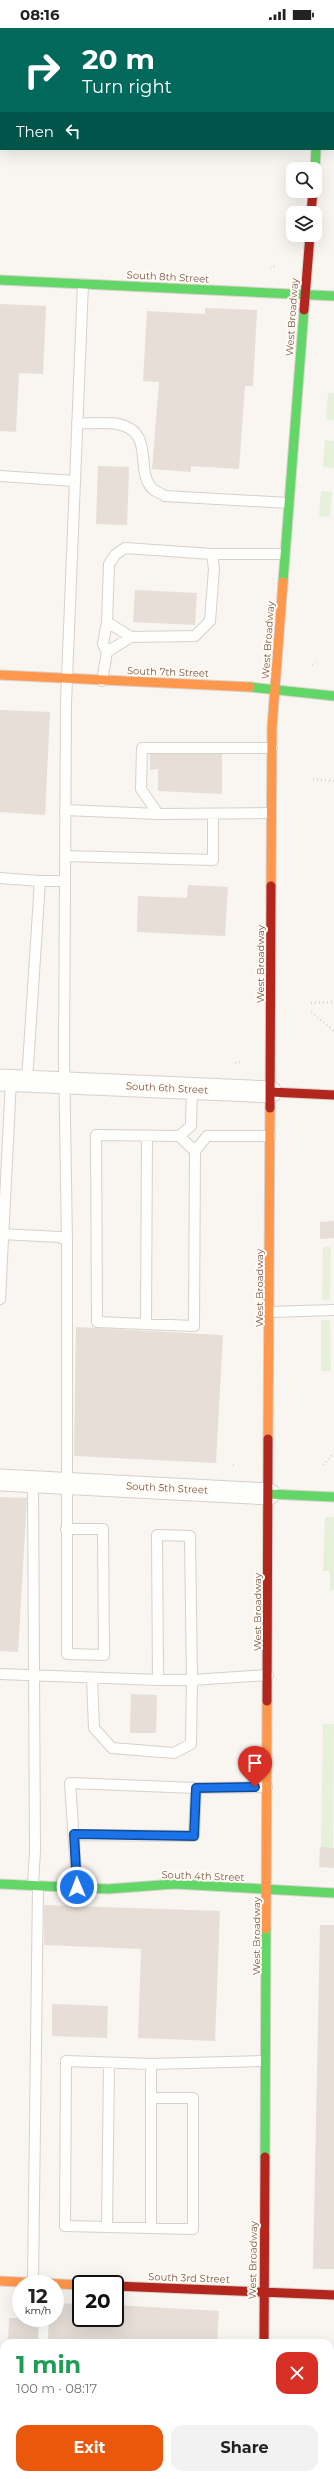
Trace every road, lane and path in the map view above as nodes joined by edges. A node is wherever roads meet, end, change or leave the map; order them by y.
1 (316, 150) edge
2 (315, 162) edge
3 (309, 242) edge
4 (277, 265) dead end
5 (270, 268) dead end
6 (0, 280) edge
7 (83, 284) junction
8 (305, 295) junction
9 (334, 296) edge
10 (77, 423) junction
11 (0, 476) edge
12 (75, 481) junction
13 (289, 503) junction
14 (212, 554) junction
15 (285, 554) junction
16 (107, 622) junction
17 (131, 636) junction
18 (107, 652) junction
19 (316, 663) dead end
20 (312, 665) dead end
21 (0, 675) edge
22 (67, 679) junction
23 (102, 681) junction
24 (275, 688) junction
25 (334, 696) edge
26 (272, 748) junction
27 (313, 779) dead end
28 (334, 781) edge
29 (65, 810) junction
30 (271, 813) junction
31 (158, 814) junction
32 (213, 814) junction
33 (65, 856) junction
34 (0, 878) edge
35 (40, 881) junction
36 (65, 881) junction
37 (332, 1002) dead end
38 (311, 1003) dead end
39 (311, 1012) dead end
40 (334, 1031) edge
41 (240, 1062) dead end
42 (235, 1063) dead end
43 (13, 1080) edge
44 (65, 1083) junction
45 (192, 1089) junction
46 (271, 1092) junction
47 (334, 1095) edge
48 (191, 1126) junction
49 (147, 1136) junction
50 (179, 1136) junction
51 (206, 1136) junction
52 (270, 1136) junction
53 (195, 1151) junction
54 (2, 1234) edge
55 (67, 1241) junction
56 (0, 1299) edge
57 (334, 1310) edge
58 (270, 1312) junction
59 (146, 1324) junction
60 (334, 1453) edge
61 (323, 1465) dead end
62 (0, 1480) edge
63 (33, 1481) junction
64 (65, 1483) junction
65 (269, 1494) junction
66 (334, 1497) edge
67 (66, 1529) junction
68 (0, 1674) edge
69 (268, 1675) junction
70 (34, 1676) junction
71 (92, 1678) junction
72 (158, 1680) junction
73 (192, 1680) junction
74 (267, 1787) junction
75 (196, 1788) junction
76 (74, 1834) junction
77 (0, 1884) edge
78 (35, 1885) junction
79 (77, 1887) junction
80 (267, 1889) junction
81 (334, 1893) edge
82 (265, 2061) junction
83 (109, 2063) junction
84 (152, 2064) junction
85 (151, 2098) junction
86 (107, 2227) junction
87 (151, 2228) junction
88 (33, 2275) edge
89 (0, 2281) edge
90 (12, 2281) edge
91 (124, 2286) edge
92 (265, 2292) junction
93 (334, 2295) edge
94 (44, 2327) edge
95 (43, 2339) edge
96 (264, 2339) edge

1 - 2 main road
3 - 8 main road, West Broadway
4 - 5 path
6 - 7 main road, South 8th Street
7 - 8 main road, South 8th Street
7 - 10 lane
8 - 9 main road, South 8th Street
8 - 13 main road, West Broadway
10 - 12 lane
10 - 13 lane
11 - 12 lane
12 - 22 lane
13 - 15 main road, West Broadway
14 - 15 lane
14 - 16 lane
14 - 17 lane
15 - 24 main road, West Broadway
16 - 17 lane
16 - 18 lane
17 - 18 lane
18 - 23 lane
19 - 20 path
21 - 22 main road, South 7th Street
22 - 23 main road, South 7th Street
22 - 29 lane
23 - 24 main road, South 7th Street
24 - 25 main road, South 7th Street
24 - 26 main road, West Broadway
26 - 30 main road, West Broadway
26 - 31 lane
27 - 28 path
29 - 31 lane
29 - 33 lane
30 - 32 lane
30 - 46 main road, West Broadway
31 - 32 lane
32 - 33 lane
33 - 36 lane
34 - 35 lane
35 - 36 lane
35 - 43 lane
36 - 44 lane
37 - 38 path
39 - 40 path
41 - 42 path
43 - 44 street, South 6th Street
43 - 54 lane
44 - 45 street, South 6th Street
44 - 55 lane
45 - 46 street, South 6th Street
45 - 48 lane
46 - 47 main road, South 6th Street
46 - 52 main road, West Broadway
48 - 50 lane
48 - 51 lane
49 - 50 lane
49 - 59 lane
49 - 59 lane
50 - 53 lane
51 - 52 lane
51 - 53 lane
52 - 58 main road, West Broadway
53 - 59 lane
54 - 55 lane
54 - 56 lane
55 - 64 lane
57 - 58 lane
58 - 65 main road, West Broadway
60 - 61 path
62 - 63 street, South 5th Street
63 - 64 street, South 5th Street
63 - 70 lane
64 - 65 street, South 5th Street
64 - 67 lane
65 - 66 main road, South 5th Street
65 - 69 main road, West Broadway
67 - 67 lane
68 - 70 lane
69 - 73 lane
69 - 74 main road, West Broadway
70 - 71 lane
70 - 78 lane
71 - 72 lane
71 - 73 lane
72 - 73 lane
72 - 73 lane
74 - 75 lane
74 - 80 main road, West Broadway
75 - 76 lane
75 - 76 lane
76 - 79 lane
77 - 78 main road, South 4th Street
78 - 79 main road, South 4th Street
78 - 88 lane
79 - 80 main road, South 4th Street
80 - 81 main road, South 4th Street
80 - 82 main road, West Broadway
82 - 84 lane
82 - 92 main road, West Broadway
83 - 84 lane
83 - 86 lane
83 - 86 lane
84 - 85 lane
85 - 87 lane
85 - 87 lane
86 - 87 lane
89 - 90 main road
91 - 92 main road, South 3rd Street
92 - 93 main road, South 3rd Street
92 - 96 main road, West Broadway
94 - 95 lane

